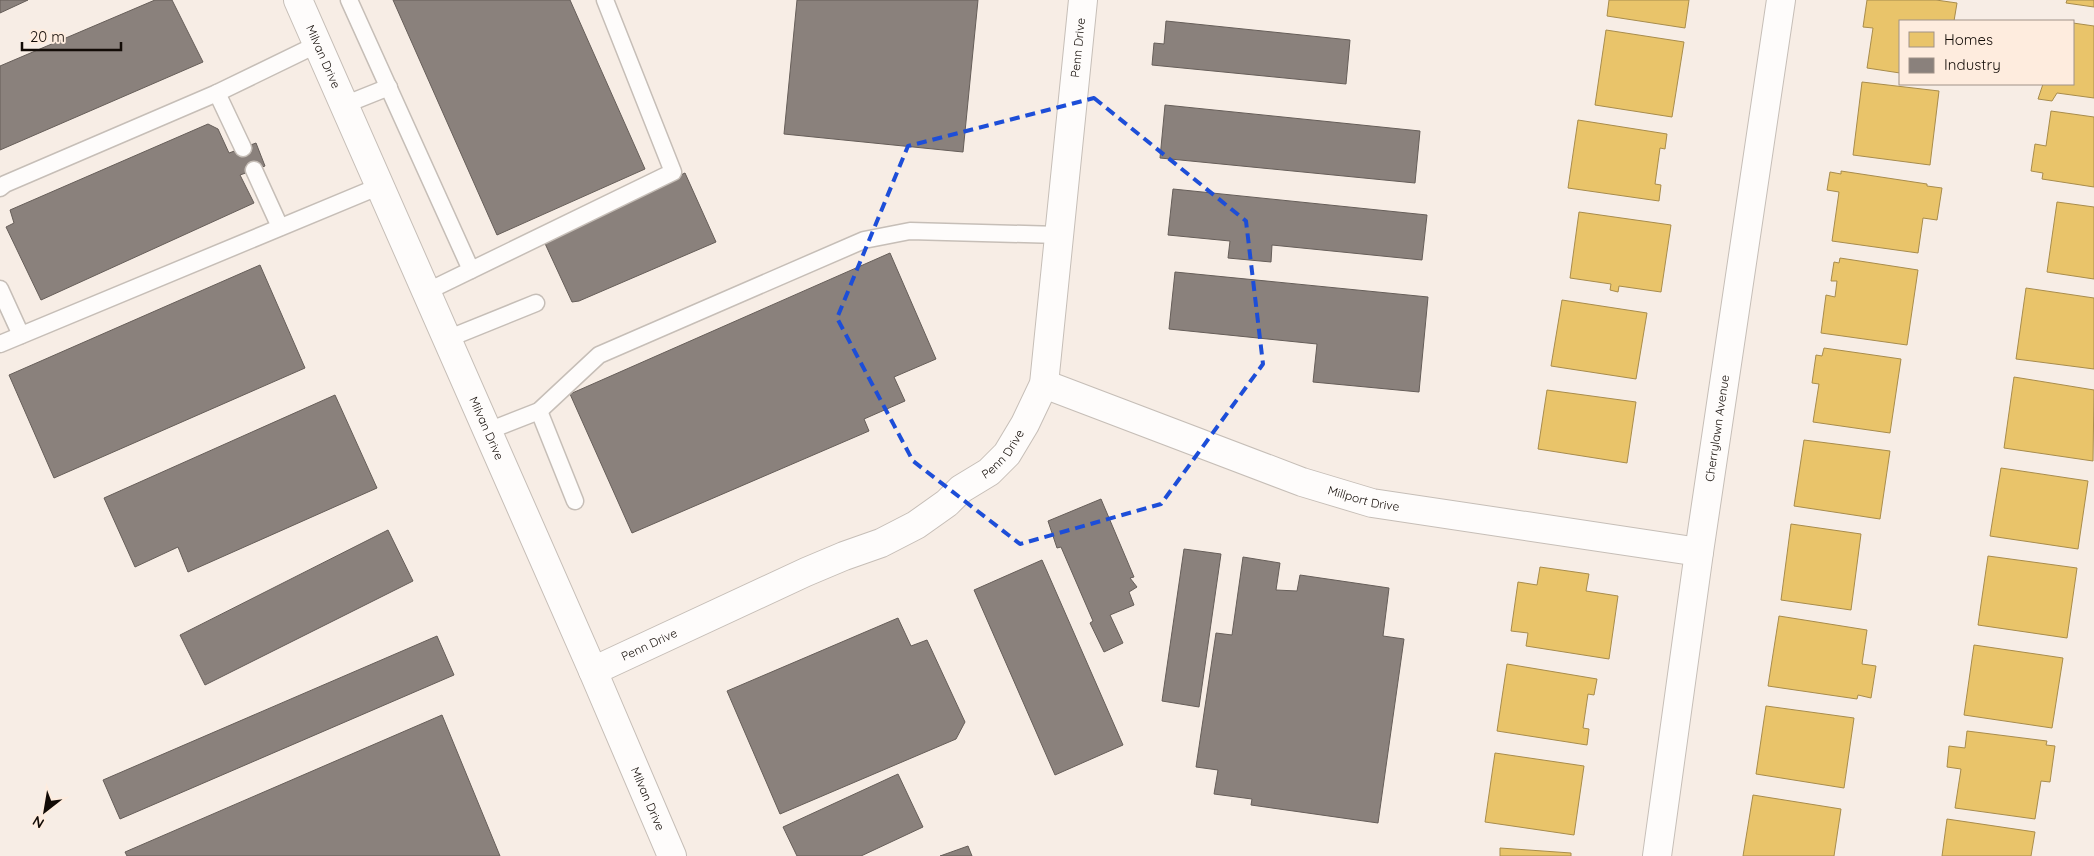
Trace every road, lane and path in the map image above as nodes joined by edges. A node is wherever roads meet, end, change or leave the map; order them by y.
1 (298, 0) edge
2 (349, 0) edge
3 (605, 0) edge
4 (1083, 0) edge
5 (1781, 0) edge
6 (318, 44) junction
7 (389, 87) junction
8 (217, 93) junction
9 (344, 105) junction
10 (243, 148) dead end
11 (254, 170) dead end
12 (380, 186) junction
13 (0, 188) edge
14 (280, 227) junction
15 (1059, 235) junction
16 (471, 270) junction
17 (0, 289) edge
18 (426, 292) junction
19 (536, 303) dead end
20 (21, 335) junction
21 (447, 339) junction
22 (0, 344) edge
23 (1044, 384) junction
24 (539, 411) junction
25 (488, 431) junction
26 (575, 501) dead end
27 (1699, 552) junction
28 (593, 671) junction
29 (672, 856) edge
30 (1656, 856) edge

1 - 6 street, Milvan Drive
2 - 7 lane
3 - 16 lane
4 - 15 street, Penn Drive
5 - 27 street, Cherrylawn Avenue
6 - 8 lane
6 - 9 street, Milvan Drive
7 - 9 lane
7 - 16 lane
8 - 10 lane
8 - 13 lane
9 - 12 street, Milvan Drive
11 - 14 lane
12 - 14 lane
12 - 18 street, Milvan Drive
14 - 20 lane
15 - 23 street, Penn Drive
15 - 24 lane
16 - 18 lane
17 - 20 lane
18 - 21 street, Milvan Drive
19 - 21 lane
20 - 22 lane
21 - 25 street, Milvan Drive
23 - 27 street, Millport Drive
23 - 28 street, Penn Drive
24 - 25 lane
24 - 26 lane
25 - 28 street, Milvan Drive
27 - 30 street, Cherrylawn Avenue
28 - 29 street, Milvan Drive

